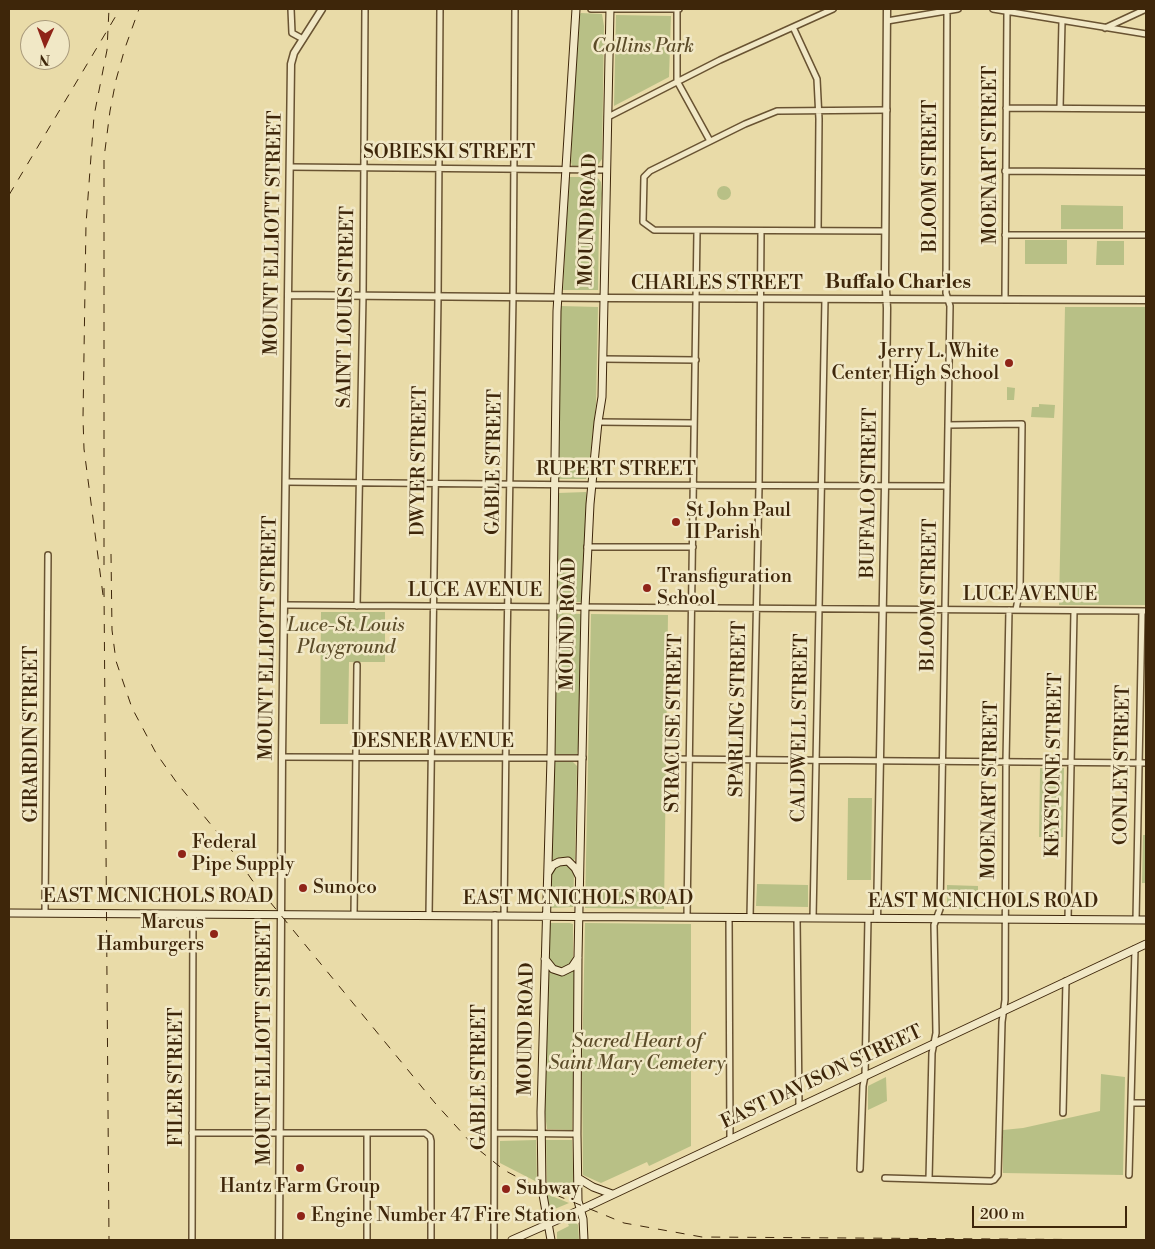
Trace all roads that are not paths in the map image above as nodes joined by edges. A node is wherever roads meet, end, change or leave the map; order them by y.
1 (291, 9) edge
2 (322, 9) edge
3 (365, 9) edge
4 (440, 9) edge
5 (515, 9) edge
6 (576, 9) edge
7 (591, 9) edge
8 (610, 9) edge
9 (678, 9) edge
10 (833, 9) edge
11 (887, 9) edge
12 (958, 9) edge
13 (993, 9) edge
14 (1146, 9) edge
15 (947, 11) junction
16 (1007, 11) junction
17 (1062, 21) junction
18 (887, 22) junction
19 (793, 27) junction
20 (1104, 28) junction
21 (1146, 34) edge
22 (303, 39) junction
23 (677, 81) junction
24 (1006, 108) junction
25 (1060, 108) junction
26 (1146, 109) edge
27 (818, 110) junction
28 (886, 110) junction
29 (608, 117) junction
30 (710, 141) junction
31 (290, 167) junction
32 (364, 168) junction
33 (439, 168) junction
34 (514, 169) junction
35 (566, 169) junction
36 (607, 170) junction
37 (1006, 171) junction
38 (1146, 172) edge
39 (818, 230) junction
40 (697, 231) junction
41 (760, 231) junction
42 (885, 231) junction
43 (1005, 235) junction
44 (1146, 235) edge
45 (289, 295) junction
46 (363, 296) junction
47 (438, 297) junction
48 (513, 297) junction
49 (558, 298) junction
50 (603, 298) junction
51 (697, 299) junction
52 (760, 299) junction
53 (825, 299) junction
54 (886, 299) junction
55 (948, 300) junction
56 (1005, 300) junction
57 (1146, 300) edge
58 (603, 359) junction
59 (696, 360) junction
60 (598, 422) junction
61 (694, 423) junction
62 (948, 425) junction
63 (286, 482) junction
64 (360, 483) junction
65 (435, 484) junction
66 (510, 485) junction
67 (555, 485) junction
68 (592, 486) junction
69 (694, 486) junction
70 (759, 486) junction
71 (820, 486) junction
72 (885, 486) junction
73 (947, 486) junction
74 (587, 547) junction
75 (693, 547) junction
76 (48, 555) dead end
77 (284, 604) junction
78 (357, 606) junction
79 (432, 606) junction
80 (507, 607) junction
81 (553, 607) junction
82 (585, 608) junction
83 (692, 608) junction
84 (757, 609) junction
85 (818, 609) junction
86 (883, 609) junction
87 (945, 610) junction
88 (1009, 610) junction
89 (1016, 610) junction
90 (1074, 611) junction
91 (1144, 611) edge
92 (356, 665) dead end
93 (282, 757) junction
94 (356, 757) junction
95 (431, 757) junction
96 (506, 758) junction
97 (551, 758) junction
98 (583, 758) junction
99 (668, 759) dead end
100 (690, 759) junction
101 (753, 760) junction
102 (816, 760) junction
103 (879, 761) junction
104 (942, 761) junction
105 (1006, 762) junction
106 (1070, 762) junction
107 (1138, 763) junction
108 (1146, 763) edge
109 (547, 874) junction
110 (580, 879) junction
111 (9, 913) edge
112 (45, 913) junction
113 (193, 914) junction
114 (281, 914) junction
115 (429, 914) junction
116 (354, 915) junction
117 (495, 915) junction
118 (504, 915) junction
119 (547, 915) junction
120 (580, 915) junction
121 (687, 916) junction
122 (729, 917) junction
123 (750, 917) junction
124 (797, 918) junction
125 (814, 918) junction
126 (868, 918) junction
127 (877, 918) junction
128 (937, 918) junction
129 (1005, 919) junction
130 (1068, 919) junction
131 (1136, 920) junction
132 (1146, 920) edge
133 (1146, 944) edge
134 (1135, 949) junction
135 (578, 957) junction
136 (545, 959) junction
137 (1066, 982) junction
138 (1004, 1011) junction
139 (934, 1043) junction
140 (865, 1076) junction
141 (1131, 1102) junction
142 (1146, 1103) edge
143 (799, 1107) junction
144 (1063, 1113) dead end
145 (192, 1133) junction
146 (280, 1133) junction
147 (367, 1133) junction
148 (495, 1133) junction
149 (542, 1134) junction
150 (577, 1134) junction
151 (730, 1139) junction
152 (860, 1168) dead end
153 (1129, 1175) dead end
154 (578, 1178) junction
155 (885, 1178) dead end
156 (929, 1179) junction
157 (612, 1194) junction
158 (580, 1210) junction
159 (548, 1224) junction
160 (520, 1238) edge
161 (192, 1240) edge
162 (279, 1240) edge
163 (367, 1240) edge
164 (431, 1240) edge
165 (494, 1240) edge
166 (512, 1240) edge
167 (551, 1240) edge
168 (584, 1240) edge

1 - 22 street
2 - 22 street, MOUNT ELLIOTT STREET
3 - 32 street, SAINT LOUIS STREET
4 - 33 street, DWYER STREET
5 - 34 street, GABLE STREET
6 - 35 main road, MOUND ROAD
7 - 8 street
8 - 9 street
8 - 29 main road, MOUND ROAD
9 - 23 street
10 - 19 street
11 - 18 street, BUFFALO STREET
12 - 15 street
13 - 16 street
14 - 20 street
15 - 18 street
15 - 55 street, BLOOM STREET
16 - 17 street
16 - 24 street, MOENART STREET
17 - 20 street
17 - 25 street
18 - 28 street, BUFFALO STREET
19 - 23 street
19 - 27 street
20 - 21 street
22 - 31 street, MOUNT ELLIOTT STREET
23 - 29 street
23 - 30 street
24 - 25 street
24 - 37 street, MOENART STREET
25 - 26 street
27 - 28 street
27 - 30 street
27 - 39 street
28 - 42 street, BUFFALO STREET
29 - 36 main road, MOUND ROAD
30 - 40 street
31 - 32 street, SOBIESKI STREET
31 - 45 street, MOUNT ELLIOTT STREET
32 - 33 street, SOBIESKI STREET
32 - 46 street, SAINT LOUIS STREET
33 - 34 street, SOBIESKI STREET
33 - 47 street, DWYER STREET
34 - 35 street, SOBIESKI STREET
34 - 48 street, GABLE STREET
35 - 36 street, SOBIESKI STREET
35 - 49 main road, MOUND ROAD
36 - 50 main road, MOUND ROAD
37 - 38 street
37 - 43 street, MOENART STREET
39 - 41 street
39 - 42 street
40 - 41 street
40 - 51 street, SYRACUSE STREET
41 - 52 street, SPARLING STREET
42 - 54 street, BUFFALO STREET
43 - 44 street
43 - 56 street, MOENART STREET
45 - 46 street, CHARLES STREET
45 - 63 street, MOUNT ELLIOTT STREET
46 - 47 street, CHARLES STREET
46 - 64 street, SAINT LOUIS STREET
47 - 48 street, CHARLES STREET
47 - 65 street, DWYER STREET
48 - 49 street, CHARLES STREET
48 - 66 street, GABLE STREET
49 - 50 street, CHARLES STREET
49 - 67 main road, MOUND ROAD
50 - 51 street, CHARLES STREET
50 - 58 main road, MOUND ROAD
51 - 52 street, CHARLES STREET
51 - 59 street, SYRACUSE STREET
52 - 53 street, CHARLES STREET
52 - 70 street, SPARLING STREET
53 - 54 street, CHARLES STREET
53 - 71 street, CALDWELL STREET
54 - 55 street, CHARLES STREET
54 - 72 street, BUFFALO STREET
55 - 56 street, CHARLES STREET
55 - 62 street, BLOOM STREET
56 - 57 street, CHARLES STREET
58 - 59 street
58 - 60 main road, MOUND ROAD
59 - 61 street, SYRACUSE STREET
60 - 61 street
60 - 68 main road, MOUND ROAD
61 - 69 street, SYRACUSE STREET
62 - 73 street, BLOOM STREET
62 - 89 street
63 - 64 street, RUPERT STREET
63 - 77 street, MOUNT ELLIOTT STREET
64 - 65 street, RUPERT STREET
64 - 78 street, SAINT LOUIS STREET
65 - 66 street, RUPERT STREET
65 - 79 street, DWYER STREET
66 - 67 street, RUPERT STREET
66 - 80 street, GABLE STREET
67 - 68 street, RUPERT STREET
67 - 81 main road, MOUND ROAD
68 - 69 street, RUPERT STREET
68 - 74 main road, MOUND ROAD
69 - 70 street, RUPERT STREET
69 - 75 street, SYRACUSE STREET
70 - 71 street, RUPERT STREET
70 - 84 street, SPARLING STREET
71 - 72 street, RUPERT STREET
71 - 85 street, CALDWELL STREET
72 - 73 street, RUPERT STREET
72 - 86 street, BUFFALO STREET
73 - 87 street, BLOOM STREET
74 - 75 street
74 - 82 main road, MOUND ROAD
75 - 83 street, SYRACUSE STREET
76 - 112 street, GIRARDIN STREET
77 - 78 street, LUCE AVENUE
77 - 93 street, MOUNT ELLIOTT STREET
78 - 79 street, LUCE AVENUE
79 - 80 street, LUCE AVENUE
79 - 95 street, DWYER STREET
80 - 81 street, LUCE AVENUE
80 - 96 street, GABLE STREET
81 - 82 street, LUCE AVENUE
81 - 97 main road, MOUND ROAD
82 - 83 street, LUCE AVENUE
82 - 98 main road, MOUND ROAD
83 - 84 street, LUCE AVENUE
83 - 100 street, SYRACUSE STREET
84 - 85 street, LUCE AVENUE
84 - 101 street, SPARLING STREET
85 - 86 street, LUCE AVENUE
85 - 102 street, CALDWELL STREET
86 - 87 street, LUCE AVENUE
86 - 103 street, BUFFALO STREET
87 - 88 street, LUCE AVENUE
87 - 104 street, BLOOM STREET
88 - 89 street, LUCE AVENUE
88 - 105 street, MOENART STREET
89 - 90 street, LUCE AVENUE
90 - 91 street, LUCE AVENUE
90 - 106 street, KEYSTONE STREET
91 - 107 street, CONLEY STREET
92 - 94 street
93 - 94 street, DESNER AVENUE
93 - 114 street, MOUNT ELLIOTT STREET
94 - 95 street, DESNER AVENUE
94 - 116 street
95 - 96 street, DESNER AVENUE
95 - 115 street, DWYER STREET
96 - 97 street, DESNER AVENUE
96 - 118 street, GABLE STREET
97 - 98 street, DESNER AVENUE
97 - 109 main road, MOUND ROAD
98 - 110 main road, MOUND ROAD
99 - 100 street
100 - 101 street
100 - 121 street, SYRACUSE STREET
101 - 102 street
101 - 123 street, SPARLING STREET
102 - 103 street
102 - 125 street, CALDWELL STREET
103 - 104 street
103 - 127 street, BUFFALO STREET
104 - 105 street
104 - 128 street, BLOOM STREET
105 - 106 street
105 - 129 street, MOENART STREET
106 - 107 street
106 - 130 street, KEYSTONE STREET
107 - 108 street
107 - 131 street, CONLEY STREET
109 - 110 main road
109 - 119 main road, MOUND ROAD
110 - 120 main road, MOUND ROAD
111 - 112 main road, EAST MCNICHOLS ROAD
112 - 113 main road, EAST MCNICHOLS ROAD
113 - 114 main road, EAST MCNICHOLS ROAD
113 - 145 street, FILER STREET
114 - 116 main road, EAST MCNICHOLS ROAD
114 - 146 street, MOUNT ELLIOTT STREET
115 - 116 main road, EAST MCNICHOLS ROAD
115 - 117 main road, EAST MCNICHOLS ROAD
117 - 118 main road, EAST MCNICHOLS ROAD
117 - 148 street, GABLE STREET
118 - 119 main road, EAST MCNICHOLS ROAD
119 - 120 main road, EAST MCNICHOLS ROAD
119 - 136 main road, MOUND ROAD
120 - 121 main road, EAST MCNICHOLS ROAD
120 - 135 main road, MOUND ROAD
121 - 122 main road, EAST MCNICHOLS ROAD
122 - 123 main road, EAST MCNICHOLS ROAD
122 - 151 street
123 - 124 main road, EAST MCNICHOLS ROAD
124 - 125 main road, EAST MCNICHOLS ROAD
124 - 143 street
125 - 126 main road, EAST MCNICHOLS ROAD
126 - 127 main road, EAST MCNICHOLS ROAD
126 - 140 street
127 - 128 main road, EAST MCNICHOLS ROAD
128 - 129 main road, EAST MCNICHOLS ROAD
128 - 139 street, BLOOM STREET
129 - 130 main road, EAST MCNICHOLS ROAD
129 - 138 street, MOENART STREET
130 - 131 main road, EAST MCNICHOLS ROAD
131 - 132 main road, EAST MCNICHOLS ROAD
133 - 134 main road, EAST DAVISON STREET
134 - 137 main road, EAST DAVISON STREET
134 - 141 street
135 - 136 main road
135 - 150 main road, MOUND ROAD
136 - 149 main road, MOUND ROAD
137 - 138 main road, EAST DAVISON STREET
137 - 144 street
138 - 139 main road, EAST DAVISON STREET
138 - 156 street, MOENART STREET
139 - 140 main road, EAST DAVISON STREET
139 - 156 street, BLOOM STREET
140 - 143 main road, EAST DAVISON STREET
140 - 152 street
141 - 142 street
141 - 153 street
143 - 151 main road, EAST DAVISON STREET
145 - 146 street
145 - 161 street, FILER STREET
146 - 147 street
146 - 162 street, MOUNT ELLIOTT STREET
147 - 163 street
147 - 164 street
148 - 149 street
148 - 165 street, GABLE STREET
149 - 150 street
149 - 159 main road, MOUND ROAD
150 - 154 main road, MOUND ROAD
151 - 157 main road, EAST DAVISON STREET
154 - 157 main road
154 - 158 main road, MOUND ROAD
155 - 156 street
157 - 158 main road, EAST DAVISON STREET
158 - 159 main road, EAST DAVISON STREET
158 - 168 main road, MOUND ROAD
159 - 160 main road, EAST DAVISON STREET
159 - 167 main road, MOUND ROAD
160 - 166 main road, EAST DAVISON STREET

